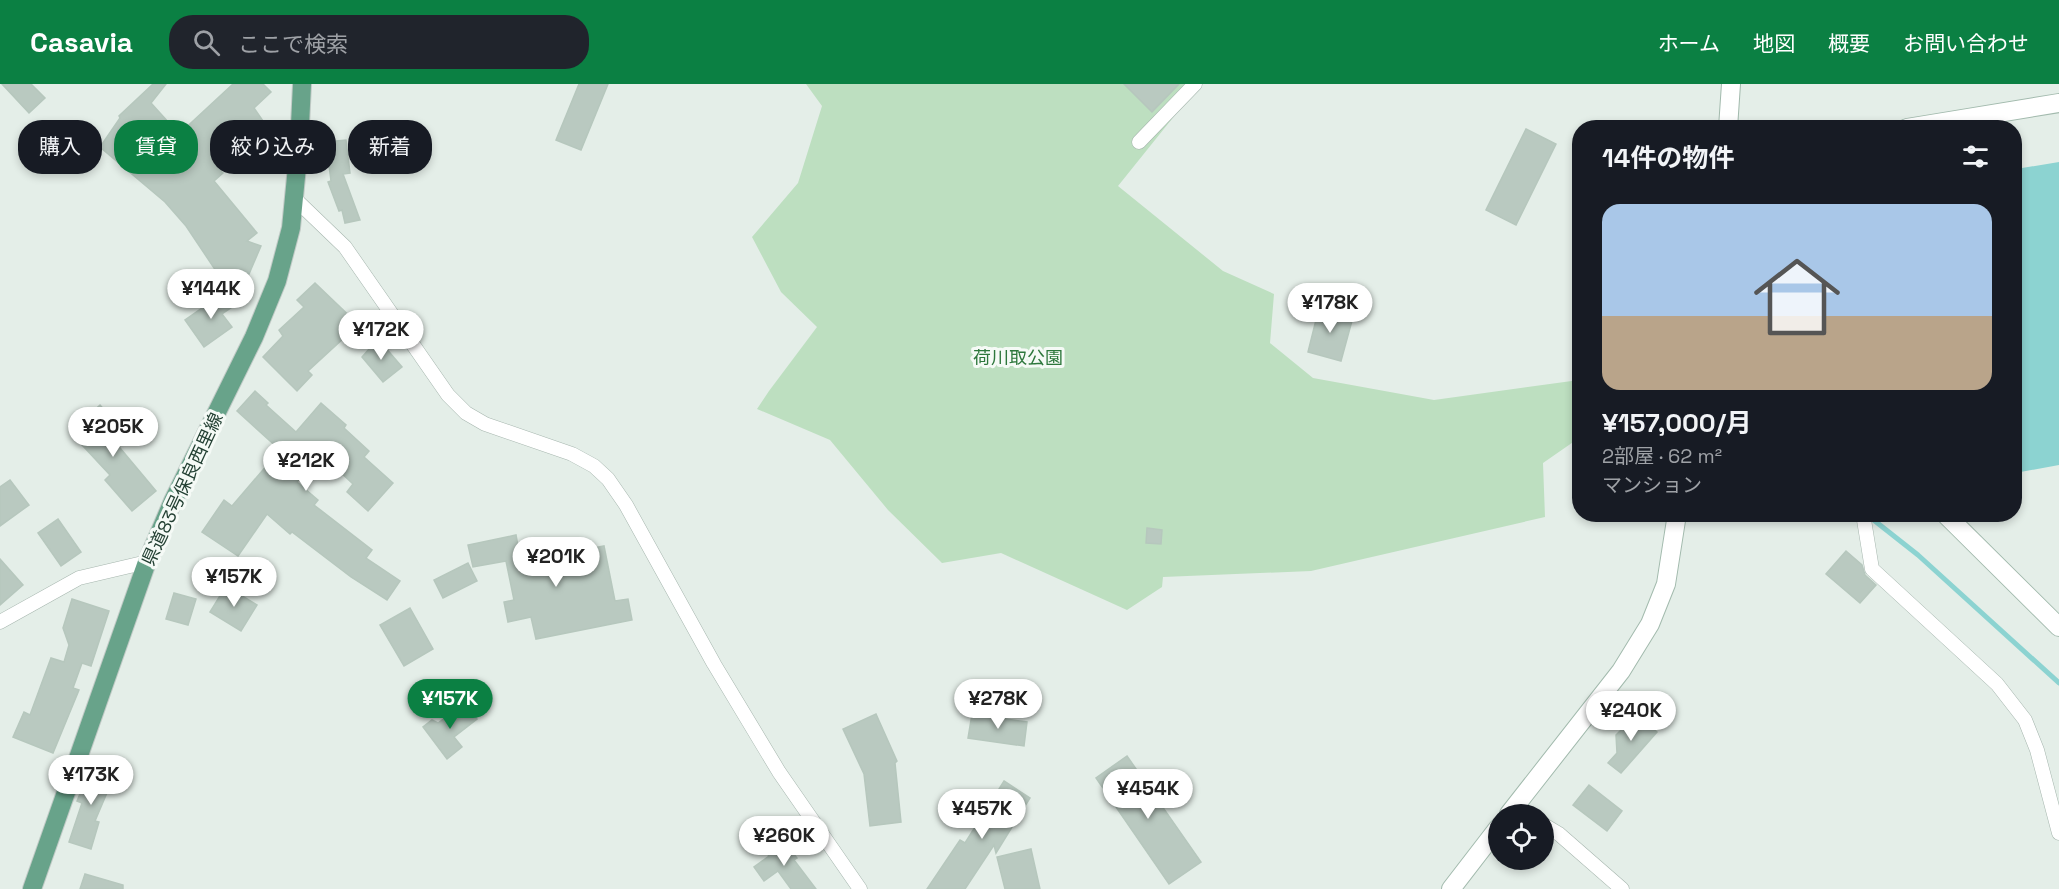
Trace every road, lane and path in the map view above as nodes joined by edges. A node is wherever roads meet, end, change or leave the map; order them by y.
1 (302, 84) edge
2 (1195, 84) edge
3 (1731, 84) edge
4 (2059, 103) edge
5 (1729, 120) edge
6 (1956, 120) edge
7 (1139, 142) dead end
8 (294, 198) junction
9 (1676, 522) edge
10 (1864, 522) edge
11 (1953, 522) edge
12 (147, 562) junction
13 (2055, 619) edge
14 (0, 622) edge
15 (1522, 804) edge
16 (1554, 831) edge
17 (2059, 833) edge
18 (1488, 841) edge
19 (32, 889) edge
20 (860, 889) edge
21 (1451, 889) edge
22 (1622, 889) edge

1 - 8 main road, 県道83号保良西里線
2 - 7 street
3 - 5 street
4 - 6 street
8 - 12 main road, 県道83号保良西里線
8 - 20 street
9 - 15 street
10 - 17 street
11 - 13 street
12 - 14 street
12 - 19 main road, 県道83号保良西里線
16 - 22 street
18 - 21 street

